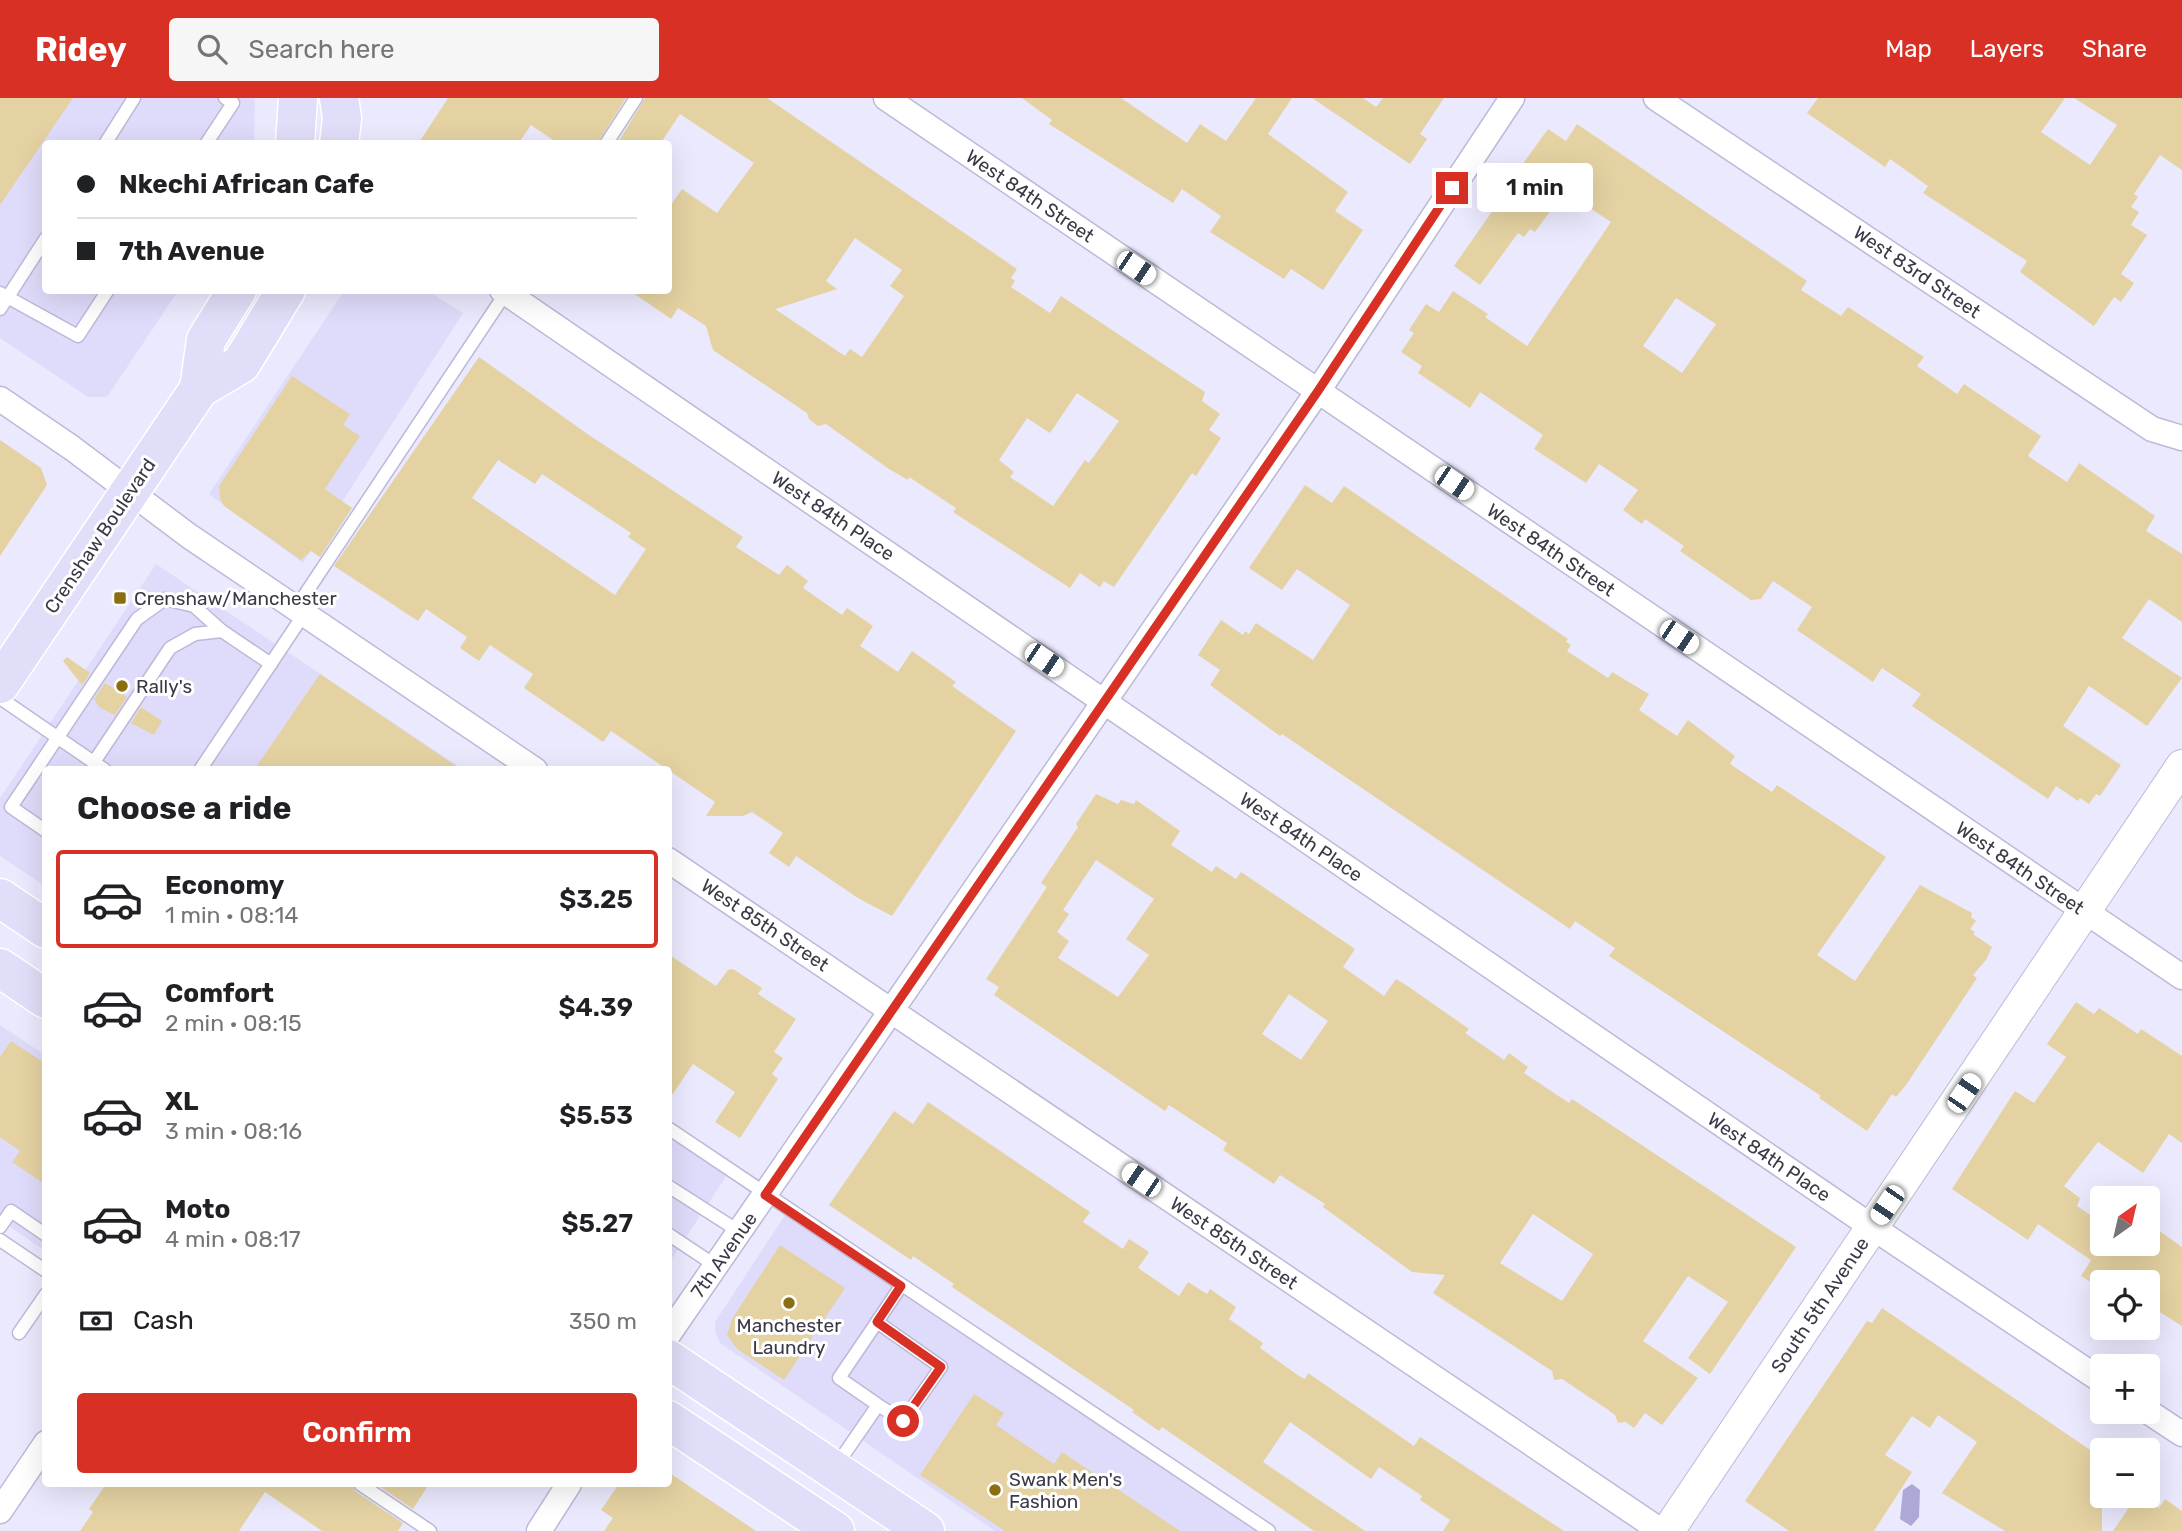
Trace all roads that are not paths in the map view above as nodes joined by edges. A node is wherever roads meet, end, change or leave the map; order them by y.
1 (134, 98) edge
2 (225, 98) edge
3 (298, 98) edge
4 (339, 98) edge
5 (636, 98) edge
6 (886, 98) edge
7 (1512, 98) edge
8 (1656, 98) edge
9 (108, 140) edge
10 (209, 140) edge
11 (295, 140) edge
12 (339, 140) edge
13 (609, 140) edge
14 (42, 243) edge
15 (105, 294) edge
16 (235, 294) edge
17 (284, 294) edge
18 (503, 294) edge
19 (509, 294) edge
20 (4, 295) edge
21 (0, 309) edge
22 (199, 388) junction
23 (1318, 391) junction
24 (0, 399) edge
25 (2182, 438) edge
26 (131, 492) junction
27 (300, 611) junction
28 (222, 631) junction
29 (271, 664) junction
30 (1, 682) edge
31 (1105, 702) junction
32 (57, 736) junction
33 (94, 762) junction
34 (100, 766) edge
35 (203, 766) edge
36 (529, 766) edge
37 (2182, 766) edge
38 (42, 828) edge
39 (672, 863) edge
40 (0, 898) edge
41 (2086, 913) junction
42 (42, 926) edge
43 (0, 968) edge
44 (2182, 976) edge
45 (42, 996) edge
46 (892, 1011) junction
47 (672, 1131) edge
48 (672, 1185) edge
49 (765, 1195) junction
50 (0, 1227) edge
51 (1872, 1227) junction
52 (42, 1232) edge
53 (740, 1232) junction
54 (672, 1237) edge
55 (0, 1240) edge
56 (716, 1266) junction
57 (42, 1268) edge
58 (901, 1286) junction
59 (42, 1300) edge
60 (877, 1322) junction
61 (672, 1329) edge
62 (19, 1333) dead end
63 (672, 1362) edge
64 (2090, 1373) edge
65 (878, 1405) junction
66 (2160, 1420) edge
67 (672, 1423) edge
68 (2182, 1434) edge
69 (42, 1449) edge
70 (834, 1470) junction
71 (364, 1487) edge
72 (567, 1487) edge
73 (0, 1511) edge
74 (430, 1531) edge
75 (540, 1531) edge
76 (835, 1531) edge
77 (925, 1531) edge
78 (1269, 1531) edge
79 (1661, 1531) edge
80 (1668, 1531) edge

1 - 9 lane
2 - 10 lane
3 - 11 main road
4 - 12 main road
5 - 13 lane
6 - 23 street, West 84th Street
7 - 23 street, 7th Avenue
8 - 25 street, West 83rd Street
14 - 20 lane
15 - 20 lane
16 - 22 main road, Crenshaw Boulevard
17 - 22 main road, Crenshaw Boulevard
18 - 27 lane
19 - 31 street, West 84th Place
20 - 21 lane
22 - 26 main road, Crenshaw Boulevard
23 - 31 street, 7th Avenue
23 - 41 street, West 84th Street
24 - 26 street
26 - 27 street
26 - 30 main road, Crenshaw Boulevard
27 - 29 lane
27 - 36 street
28 - 29 lane
28 - 32 lane
28 - 33 lane
29 - 35 lane
30 - 32 lane
31 - 46 street, 7th Avenue
31 - 51 street, West 84th Place
32 - 33 lane
32 - 38 lane
33 - 34 lane
37 - 41 street, South 5th Avenue
39 - 46 street, West 85th Street
40 - 42 main road
41 - 44 street, West 84th Street
41 - 51 street, South 5th Avenue
43 - 45 main road
46 - 49 street, 7th Avenue
46 - 79 street, West 85th Street
47 - 49 lane
48 - 53 lane
49 - 53 street, 7th Avenue
49 - 58 lane
50 - 52 lane
51 - 64 street, West 84th Place
51 - 80 street, South 5th Avenue
53 - 56 street, 7th Avenue
54 - 56 lane
55 - 57 lane
56 - 61 street, 7th Avenue
58 - 60 lane
58 - 78 lane
59 - 62 lane
60 - 65 lane
60 - 65 lane
63 - 70 main road
65 - 70 lane
66 - 68 street
67 - 76 main road
69 - 73 street
70 - 77 main road
71 - 74 lane
72 - 75 street

